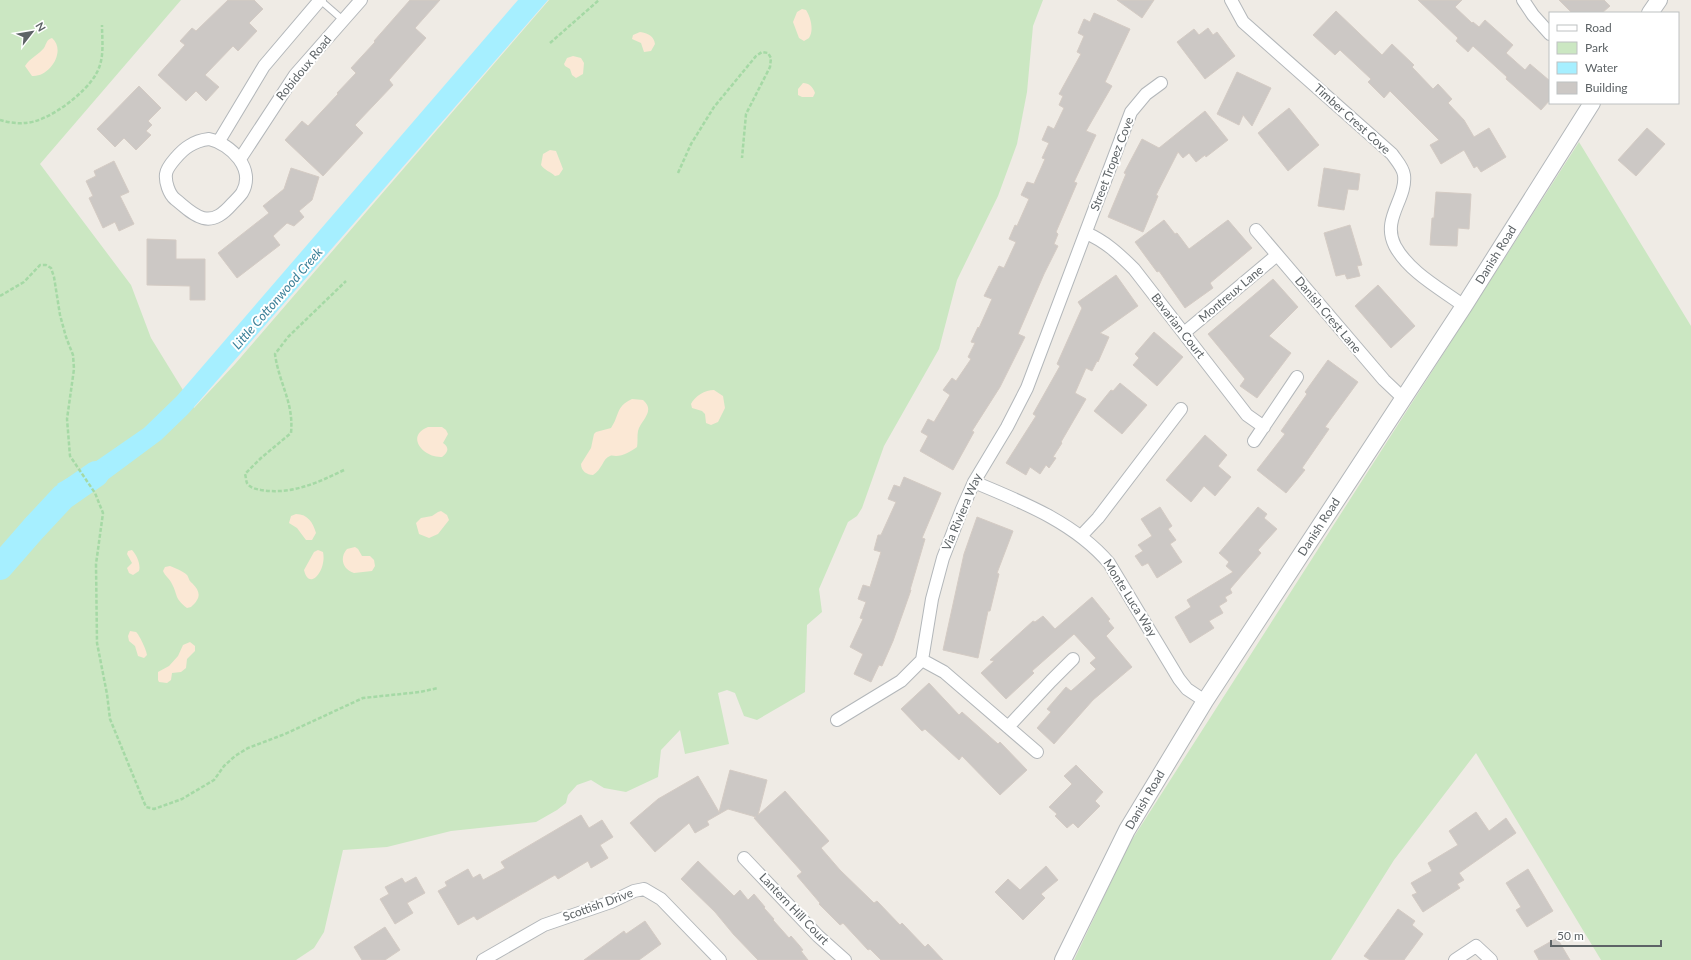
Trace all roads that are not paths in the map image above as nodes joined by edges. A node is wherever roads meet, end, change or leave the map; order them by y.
1 (320, 0) edge
2 (361, 0) edge
3 (1231, 0) edge
4 (1523, 0) edge
5 (1659, 0) edge
6 (1651, 12) edge
7 (344, 20) junction
8 (1549, 33) edge
9 (1161, 83) dead end
10 (1591, 104) edge
11 (219, 141) junction
12 (240, 159) junction
13 (1256, 230) dead end
14 (1086, 233) junction
15 (1277, 255) junction
16 (1464, 306) junction
17 (1184, 333) junction
18 (1297, 377) dead end
19 (1403, 398) junction
20 (1181, 409) dead end
21 (1264, 427) junction
22 (1254, 441) dead end
23 (974, 482) junction
24 (1081, 536) junction
25 (922, 660) junction
26 (1073, 660) dead end
27 (1205, 701) junction
28 (837, 720) dead end
29 (1008, 727) junction
30 (1037, 752) dead end
31 (744, 858) dead end
32 (483, 960) edge
33 (720, 960) edge
34 (845, 960) edge
35 (1063, 960) edge
36 (1455, 960) edge
37 (1491, 960) edge

1 - 7 lane
1 - 11 street
2 - 7 street, Robidoux Road
3 - 16 street, Timber Crest Cove
4 - 8 street
5 - 6 street
7 - 12 street, Robidoux Road
9 - 14 street, Street Tropez Cove
10 - 16 street, Danish Road
11 - 12 street
11 - 12 street
13 - 15 street, Danish Crest Lane
14 - 17 street, Bavarian Court
14 - 23 street, Via Riviera Way
15 - 17 street, Montreux Lane
15 - 19 street, Danish Crest Lane
16 - 19 street, Danish Road
17 - 21 street, Bavarian Court
18 - 21 street
19 - 27 street, Danish Road
20 - 24 street
21 - 22 street
23 - 24 street, Monte Luca Way
23 - 25 street, Via Riviera Way
24 - 27 street, Monte Luca Way
25 - 28 street
25 - 29 street
26 - 29 street
27 - 35 street, Danish Road
29 - 30 street
31 - 34 street, Lantern Hill Court
32 - 33 street, Scottish Drive
36 - 37 street

